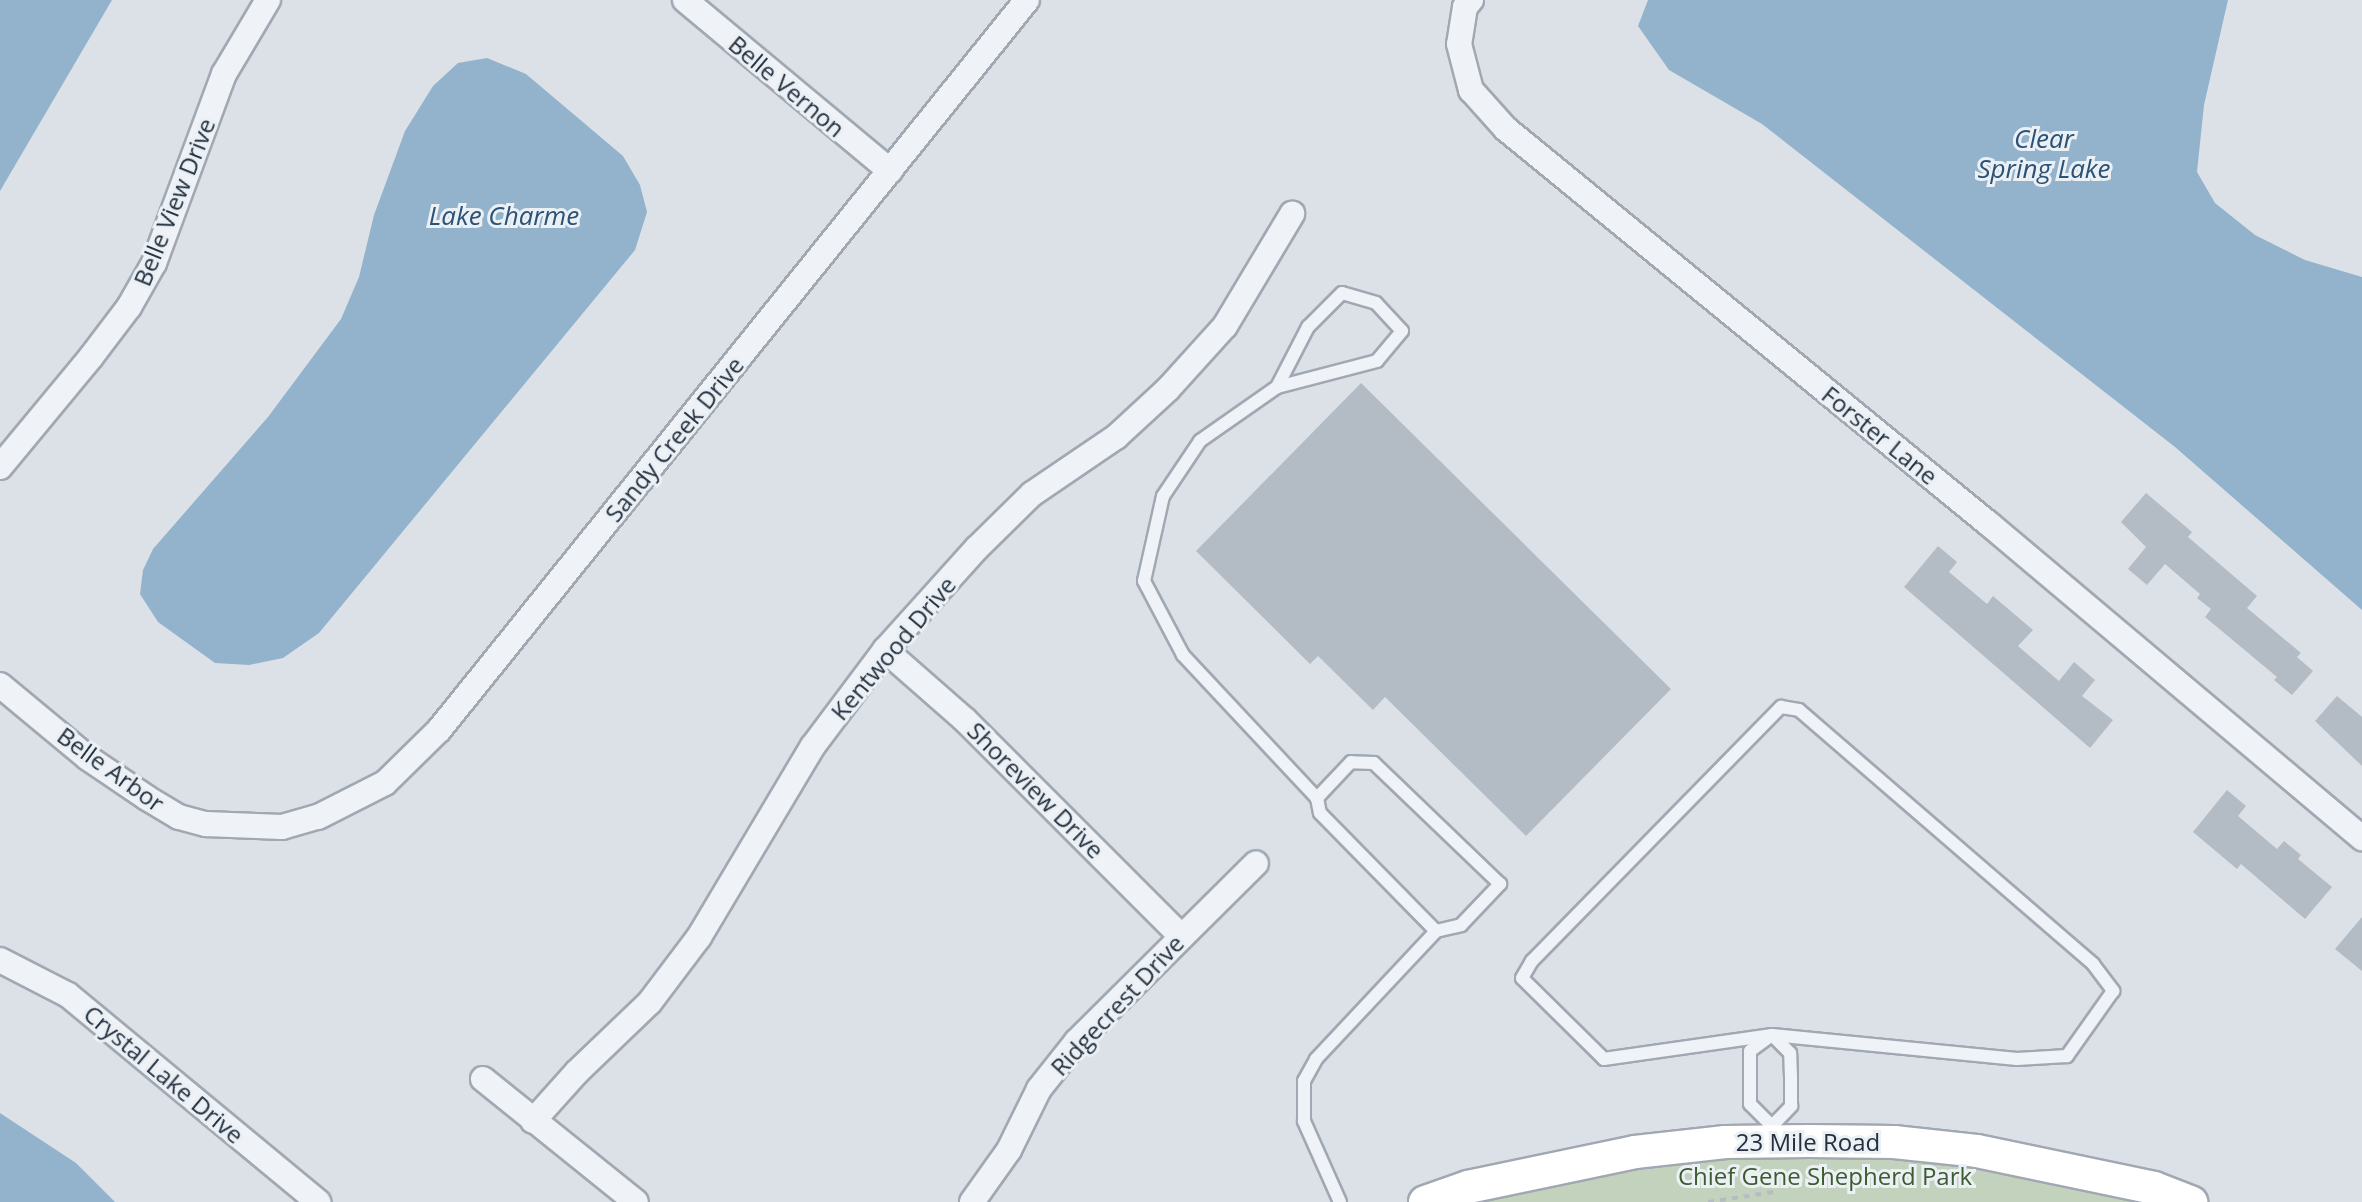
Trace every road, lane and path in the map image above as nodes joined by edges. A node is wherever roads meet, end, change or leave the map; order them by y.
1 (268, 0) edge
2 (685, 0) edge
3 (1027, 0) edge
4 (1471, 0) edge
5 (890, 171) junction
6 (1292, 214) dead end
7 (1277, 387) junction
8 (0, 467) edge
9 (885, 650) junction
10 (0, 685) edge
11 (1317, 798) junction
12 (282, 827) joint
13 (2362, 838) edge
14 (1256, 863) dead end
15 (1436, 931) junction
16 (1181, 936) junction
17 (0, 960) edge
18 (1772, 1035) junction
19 (483, 1079) dead end
20 (533, 1121) junction
21 (1772, 1134) junction
22 (1773, 1192) dead end
23 (318, 1202) edge
24 (636, 1202) edge
25 (972, 1202) edge
26 (1340, 1202) edge
27 (1425, 1202) edge
28 (1708, 1202) edge
29 (2191, 1202) edge

1 - 8 street, Belle View Drive
2 - 5 street, Belle Vernon
3 - 5 street, Sandy Creek Drive
4 - 13 street, Forster Lane
5 - 12 street, Sandy Creek Drive
6 - 9 street, Kentwood Drive
7 - 7 lane
7 - 11 lane
9 - 16 street, Shoreview Drive
9 - 20 street, Kentwood Drive
10 - 12 street, Belle Arbor
11 - 15 lane
11 - 15 lane
14 - 16 street, Ridgecrest Drive
15 - 26 lane
16 - 25 street, Ridgecrest Drive
17 - 23 street, Crystal Lake Drive
18 - 18 lane
18 - 21 lane
18 - 21 lane
19 - 20 street
20 - 24 street
21 - 27 main road, 23 Mile Road
21 - 29 main road, 23 Mile Road
22 - 28 path

